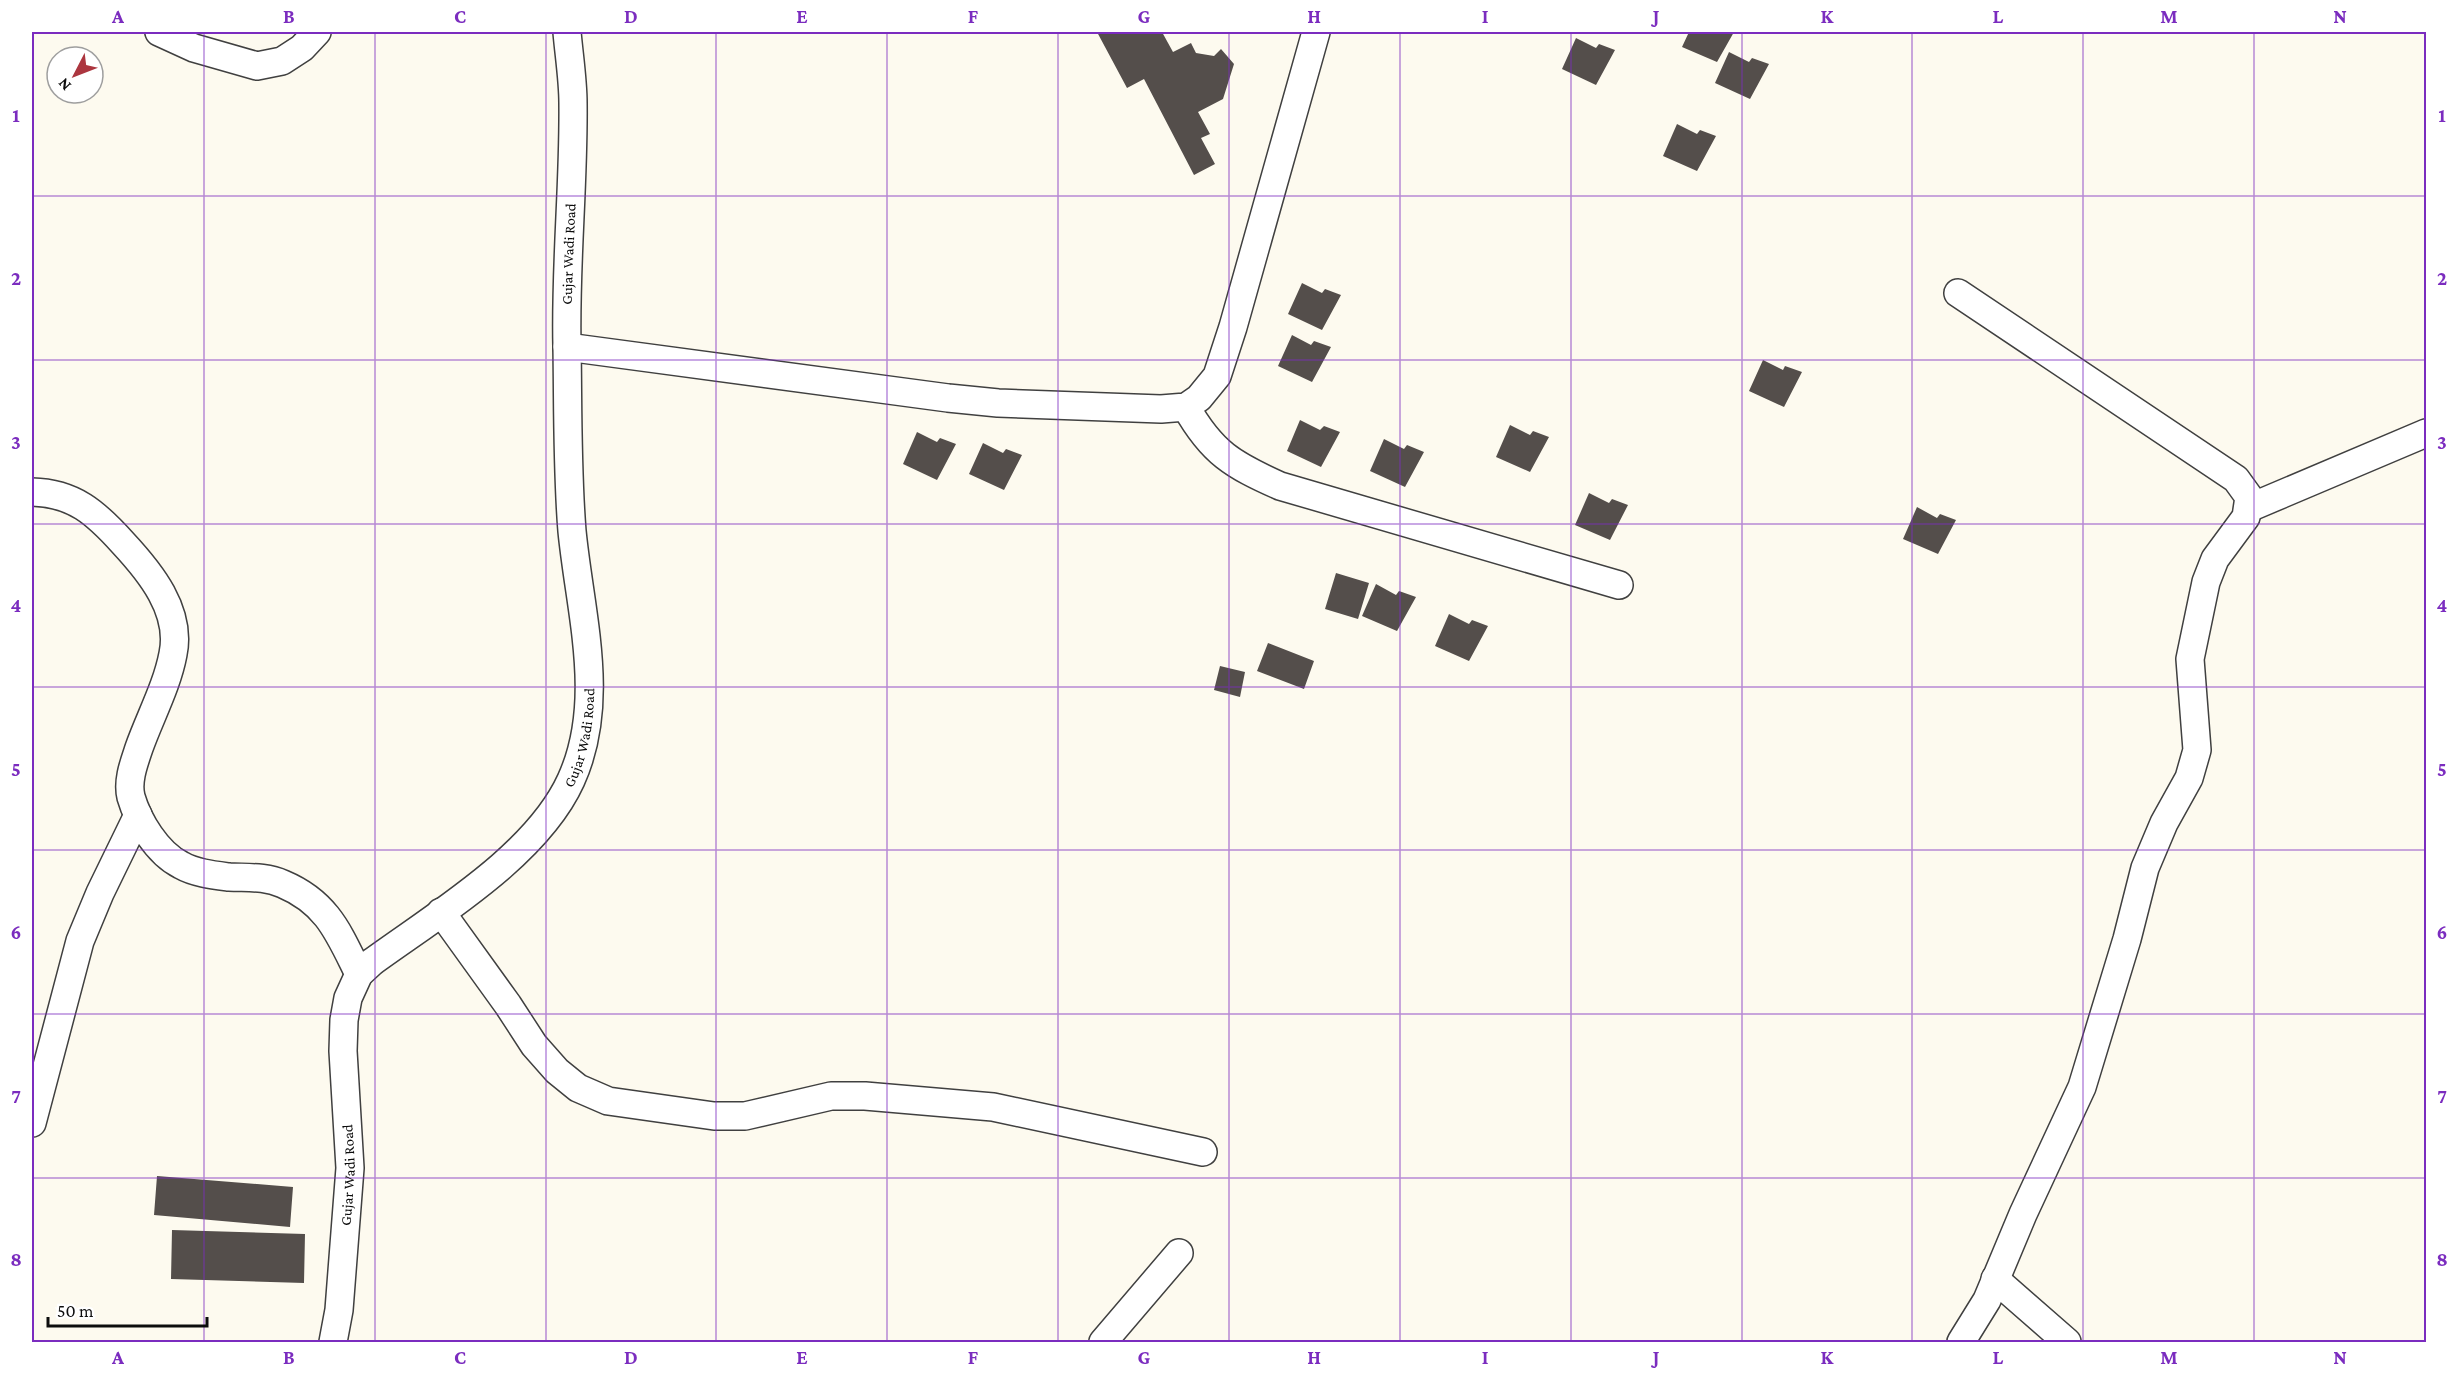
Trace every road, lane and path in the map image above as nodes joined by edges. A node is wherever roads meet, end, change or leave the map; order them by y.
1 (159, 32) edge
2 (316, 32) edge
3 (567, 32) edge
4 (1316, 32) edge
5 (1958, 293) dead end
6 (567, 347) junction
7 (1186, 407) junction
8 (2427, 433) edge
9 (32, 492) edge
10 (2249, 508) junction
11 (1619, 585) dead end
12 (138, 815) junction
13 (441, 912) junction
14 (359, 974) junction
15 (32, 1123) edge
16 (1203, 1152) dead end
17 (1179, 1253) dead end
18 (1995, 1279) junction
19 (333, 1342) edge
20 (1103, 1342) edge
21 (1961, 1342) edge
22 (2067, 1342) edge

1 - 2 street
3 - 6 street, Gujar Wadi Road
4 - 7 street
5 - 10 street
6 - 7 street
6 - 13 street, Gujar Wadi Road
7 - 11 street
8 - 10 street
9 - 12 street
10 - 18 street
12 - 14 street
12 - 15 street
13 - 14 street, Gujar Wadi Road
13 - 16 street
14 - 19 street, Gujar Wadi Road
17 - 20 street
18 - 21 street
18 - 22 street

